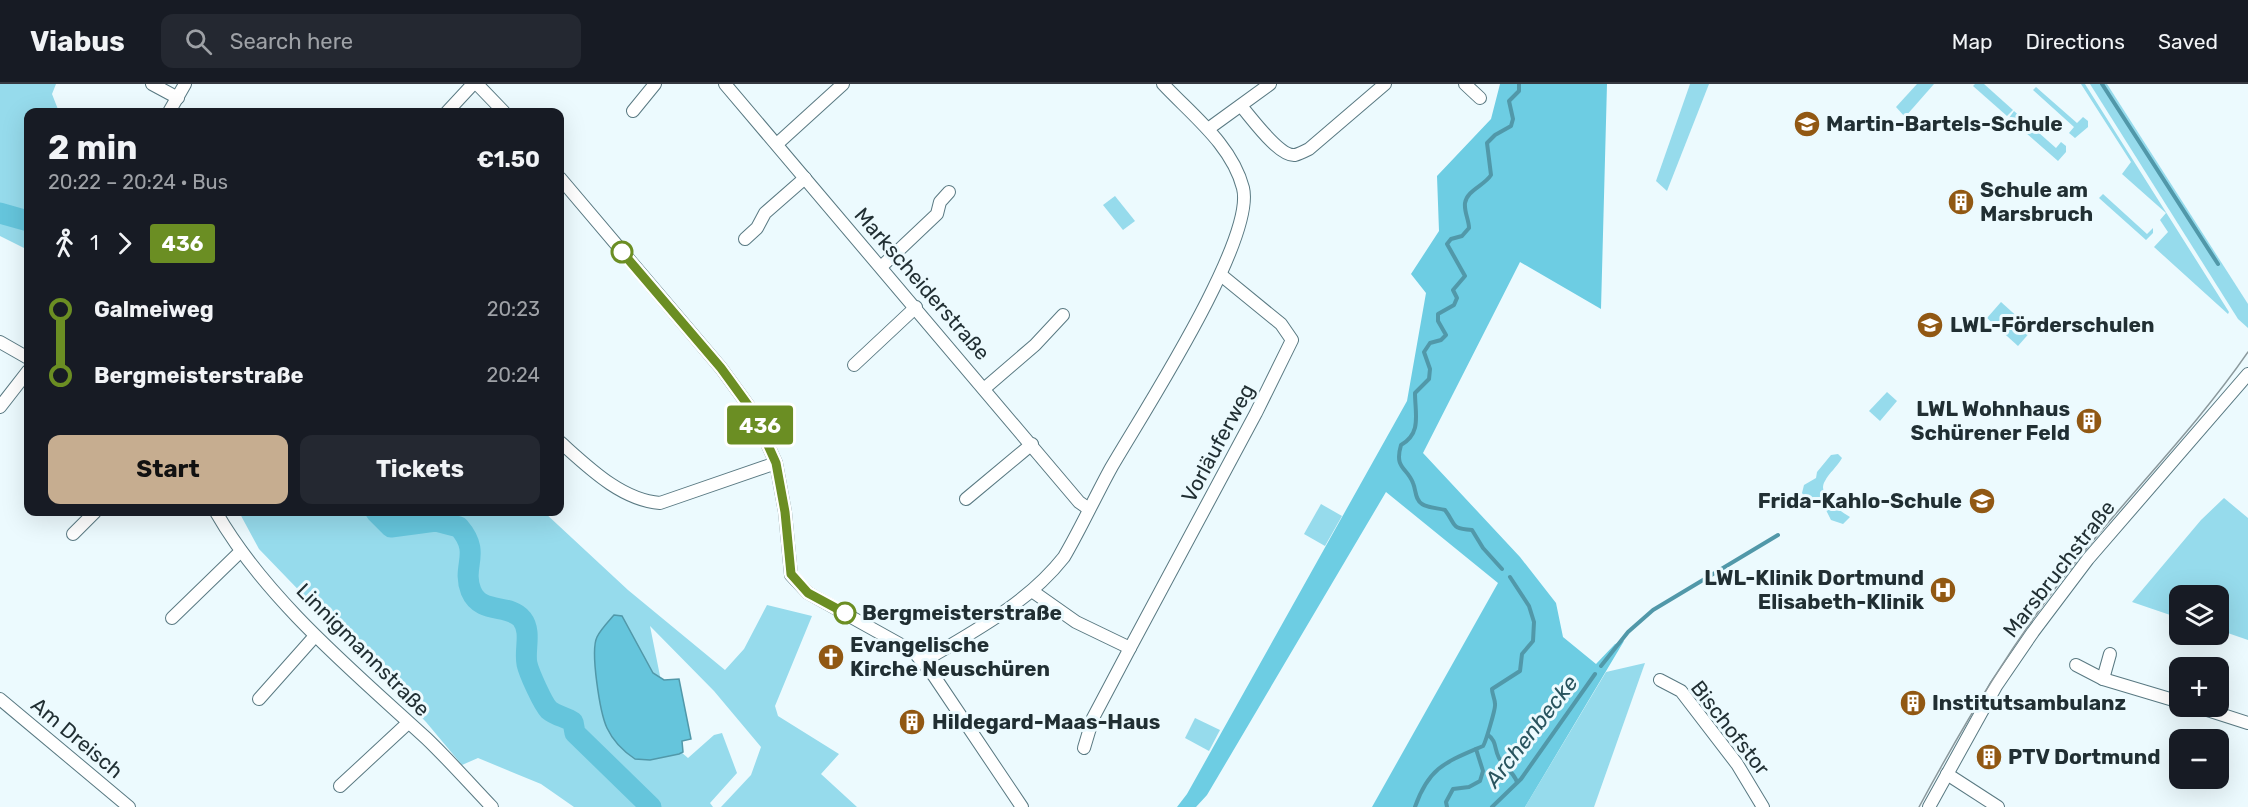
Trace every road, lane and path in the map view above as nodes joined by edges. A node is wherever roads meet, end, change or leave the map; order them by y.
1 (152, 84) edge
2 (184, 84) edge
3 (475, 84) edge
4 (655, 84) edge
5 (725, 84) edge
6 (843, 84) edge
7 (1163, 84) edge
8 (1270, 84) edge
9 (1385, 84) edge
10 (1466, 84) edge
11 (178, 98) junction
12 (1480, 98) dead end
13 (1241, 106) junction
14 (172, 108) edge
15 (451, 108) edge
16 (500, 108) edge
17 (633, 111) dead end
18 (1208, 129) junction
19 (777, 144) junction
20 (806, 178) junction
21 (564, 183) edge
22 (949, 192) dead end
23 (746, 239) dead end
24 (881, 267) junction
25 (1221, 275) junction
26 (916, 307) junction
27 (1063, 315) dead end
28 (0, 342) edge
29 (24, 356) edge
30 (854, 365) dead end
31 (2248, 374) edge
32 (24, 376) edge
33 (986, 388) junction
34 (0, 407) edge
35 (1032, 444) junction
36 (564, 445) edge
37 (776, 463) junction
38 (966, 499) dead end
39 (1089, 509) junction
40 (91, 516) edge
41 (219, 516) edge
42 (73, 534) dead end
43 (241, 551) junction
44 (1032, 591) junction
45 (172, 618) dead end
46 (315, 636) junction
47 (1130, 648) junction
48 (2110, 654) dead end
49 (924, 661) junction
50 (2076, 665) dead end
51 (2103, 679) junction
52 (1660, 680) dead end
53 (0, 699) edge
54 (259, 699) dead end
55 (2169, 699) edge
56 (2229, 717) edge
57 (408, 723) junction
58 (2248, 723) edge
59 (1084, 748) dead end
60 (1947, 774) junction
61 (340, 786) dead end
62 (129, 807) edge
63 (492, 807) edge
64 (1022, 807) edge
65 (1763, 807) edge
66 (1929, 807) edge
67 (1998, 807) edge

1 - 11 street
2 - 11 street
3 - 15 street
3 - 16 street
4 - 17 street
5 - 19 street, Markscheiderstraße
6 - 19 street
7 - 18 street
8 - 13 street
9 - 13 street
10 - 12 street
11 - 14 street
13 - 18 street
18 - 25 street
19 - 20 street, Markscheiderstraße
20 - 23 street
20 - 24 street, Markscheiderstraße
21 - 37 street
22 - 24 street
24 - 26 street, Markscheiderstraße
25 - 39 street
25 - 47 street, Vorläuferweg
26 - 30 street
26 - 33 street, Markscheiderstraße
27 - 33 street
28 - 29 street
31 - 60 street, Marsbruchstraße
32 - 34 street
33 - 35 street, Markscheiderstraße
35 - 38 street
35 - 39 street, Markscheiderstraße
36 - 37 street
37 - 49 street
39 - 44 street
40 - 42 street
41 - 43 street, Linnigmannstraße
43 - 45 street
43 - 46 street, Linnigmannstraße
44 - 47 street
44 - 49 street
46 - 54 street
46 - 57 street, Linnigmannstraße
47 - 59 street, Vorläuferweg
48 - 51 street
49 - 64 street
50 - 51 street
51 - 55 street
52 - 65 street, Bischofstor
53 - 62 street, Am Dreisch
56 - 58 street
57 - 61 street
57 - 63 street, Linnigmannstraße
60 - 66 street, Marsbruchstraße
60 - 67 street

